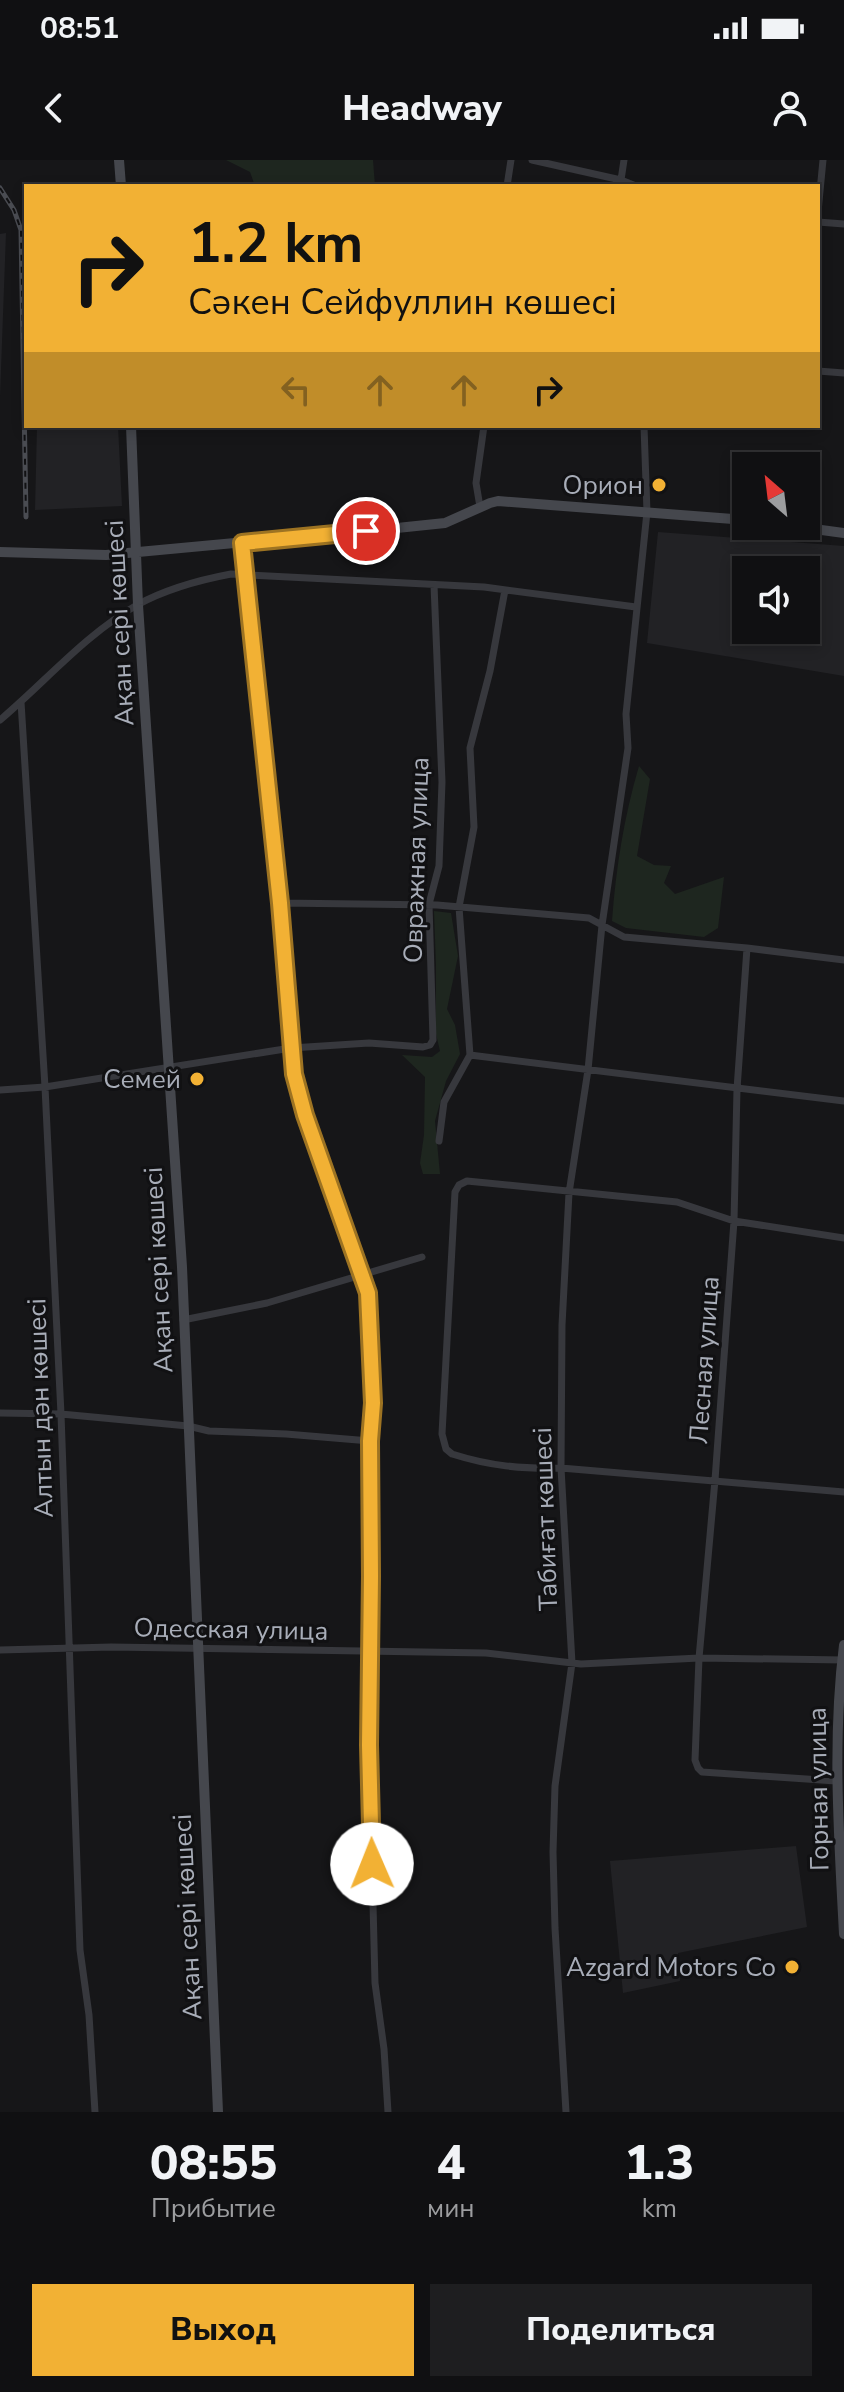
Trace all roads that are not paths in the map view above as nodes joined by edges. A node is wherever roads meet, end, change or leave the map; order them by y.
1 (119, 160) edge
2 (511, 160) edge
3 (532, 160) edge
4 (624, 160) edge
5 (823, 160) edge
6 (621, 180) junction
7 (121, 184) edge
8 (507, 184) edge
9 (631, 184) edge
10 (820, 191) edge
11 (820, 222) edge
12 (844, 224) edge
13 (820, 371) edge
14 (844, 373) edge
15 (131, 428) edge
16 (484, 428) edge
17 (644, 428) edge
18 (480, 507) junction
19 (647, 512) junction
20 (732, 519) edge
21 (820, 530) edge
22 (844, 533) edge
23 (242, 543) junction
24 (0, 552) edge
25 (136, 552) junction
26 (245, 576) junction
27 (434, 585) junction
28 (505, 590) junction
29 (138, 605) junction
30 (636, 607) junction
31 (21, 702) junction
32 (0, 720) edge
33 (280, 903) junction
34 (429, 904) junction
35 (459, 907) junction
36 (602, 925) junction
37 (747, 948) junction
38 (844, 960) edge
39 (291, 1048) junction
40 (470, 1055) junction
41 (169, 1069) junction
42 (588, 1070) junction
43 (45, 1087) junction
44 (737, 1089) junction
45 (0, 1090) edge
46 (844, 1101) edge
47 (439, 1141) dead end
48 (569, 1193) junction
49 (734, 1221) junction
50 (844, 1238) edge
51 (422, 1257) dead end
52 (361, 1275) junction
53 (183, 1320) junction
54 (0, 1413) edge
55 (61, 1414) junction
56 (188, 1426) junction
57 (370, 1441) junction
58 (561, 1468) junction
59 (715, 1480) junction
60 (844, 1492) edge
61 (844, 1645) edge
62 (68, 1647) junction
63 (197, 1648) junction
64 (0, 1650) edge
65 (370, 1652) junction
66 (699, 1658) junction
67 (843, 1660) edge
68 (572, 1663) junction
69 (836, 1781) junction
70 (844, 1934) edge
71 (95, 2112) edge
72 (218, 2112) edge
73 (388, 2112) edge
74 (566, 2112) edge

1 - 7 street
2 - 8 street
3 - 6 street
4 - 6 street
5 - 10 street
6 - 9 street
11 - 12 street
13 - 14 street
15 - 25 street, Ақан сері көшесі
16 - 18 street
17 - 19 street, Табиғат көшесі
18 - 19 street
18 - 23 street
19 - 20 street
19 - 30 street, Табиғат көшесі
21 - 22 street
23 - 25 street
23 - 26 street
24 - 25 street
25 - 29 street, Ақан сері көшесі
26 - 27 street
26 - 29 street
26 - 33 street
27 - 28 street
27 - 34 street, Овражная улица
28 - 30 street
28 - 35 street, Овражная улица
29 - 31 street
29 - 41 street, Ақан сері көшесі
30 - 36 street, Табиғат көшесі
31 - 32 street
31 - 43 street, Алтын дән көшесі
33 - 34 street
33 - 39 street
34 - 35 street
34 - 39 street, Овражная улица
35 - 36 street
35 - 40 street, Овражная улица
36 - 37 street
36 - 42 street, Табиғат көшесі
37 - 38 street
37 - 44 street, Лесная улица
39 - 41 street
39 - 52 street
40 - 42 street
40 - 47 street
41 - 43 street
41 - 53 street, Ақан сері көшесі
42 - 44 street
42 - 48 street, Табиғат көшесі
43 - 45 street
43 - 55 street, Алтын дән көшесі
44 - 46 street
44 - 49 street, Лесная улица
48 - 49 street
48 - 58 street, Табиғат көшесі
48 - 58 street
49 - 50 street
49 - 59 street, Лесная улица
51 - 52 street
52 - 53 street
52 - 57 street
53 - 56 street, Ақан сері көшесі
54 - 55 street
55 - 56 street
55 - 62 street, Алтын дән көшесі
56 - 57 street
56 - 63 street, Ақан сері көшесі
57 - 65 street
58 - 59 street
58 - 68 street, Табиғат көшесі
59 - 60 street
59 - 66 street, Лесная улица
61 - 67 street, Горная улица
62 - 63 street, Одесская улица
62 - 64 street, Одесская улица
62 - 71 street, Алтын дән көшесі
63 - 65 street, Одесская улица
63 - 72 street, Ақан сері көшесі
65 - 68 street, Одесская улица
65 - 73 street
66 - 67 street, Одесская улица
66 - 68 street, Одесская улица
66 - 69 street, Лесная улица
67 - 69 street, Горная улица
68 - 74 street, Табиғат көшесі
69 - 70 street, Горная улица

